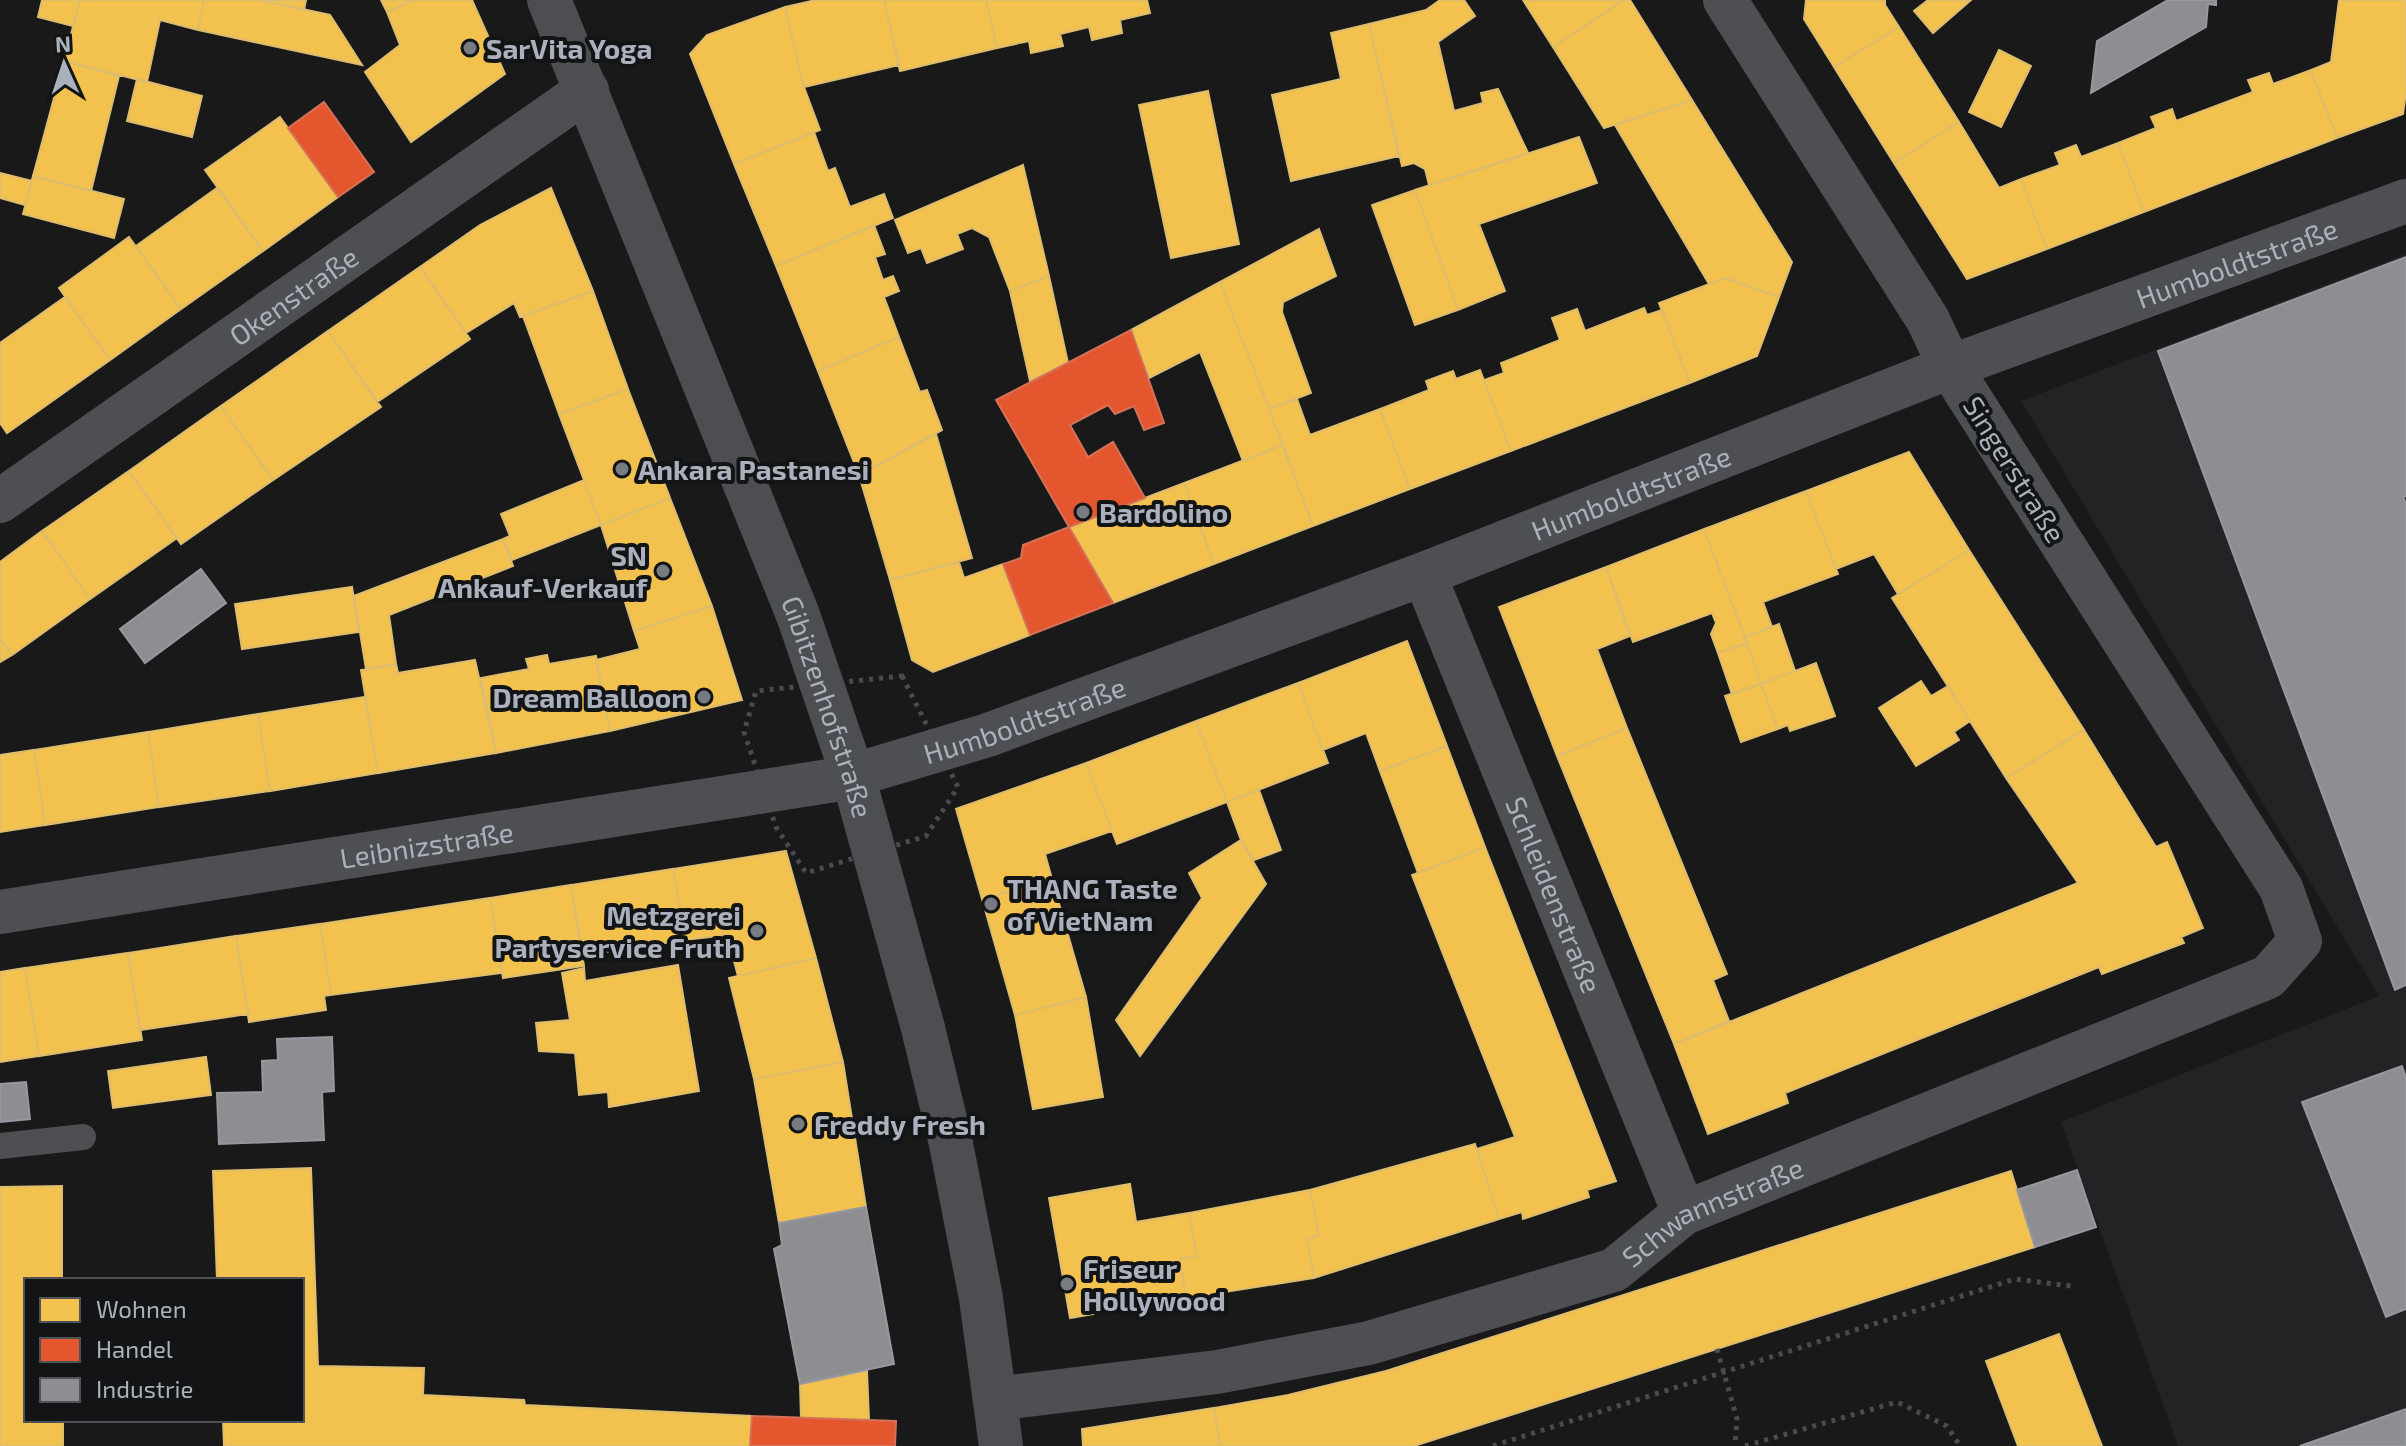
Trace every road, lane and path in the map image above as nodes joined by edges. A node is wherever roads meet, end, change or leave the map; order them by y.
1 (550, 0) edge
2 (1730, 4) edge
3 (587, 90) junction
4 (2406, 201) edge
5 (1950, 367) junction
6 (0, 501) edge
7 (1424, 574) junction
8 (853, 776) junction
9 (0, 912) edge
10 (2300, 941) joint
11 (83, 1137) dead end
12 (0, 1146) edge
13 (1684, 1213) junction
14 (2071, 1286) dead end
15 (1717, 1349) dead end
16 (1724, 1374) junction
17 (995, 1399) junction
18 (1001, 1446) edge
19 (1493, 1446) edge
20 (1735, 1446) edge
21 (1745, 1446) edge
22 (1960, 1446) edge

1 - 3 main road, Gibitzenhofstraße
2 - 5 street, Singerstraße
3 - 6 street, Okenstraße
3 - 8 main road, Gibitzenhofstraße
4 - 5 street, Humboldtstraße
5 - 7 street, Humboldtstraße
5 - 10 street, Singerstraße
7 - 8 street, Humboldtstraße
7 - 13 street, Schleidenstraße
8 - 9 street, Leibnizstraße
8 - 17 main road, Gibitzenhofstraße
10 - 13 street, Schwannstraße
11 - 12 lane
13 - 17 street, Schwannstraße
14 - 16 path
15 - 16 path
16 - 19 path
16 - 20 path
17 - 18 main road, Gibitzenhofstraße
21 - 22 path

